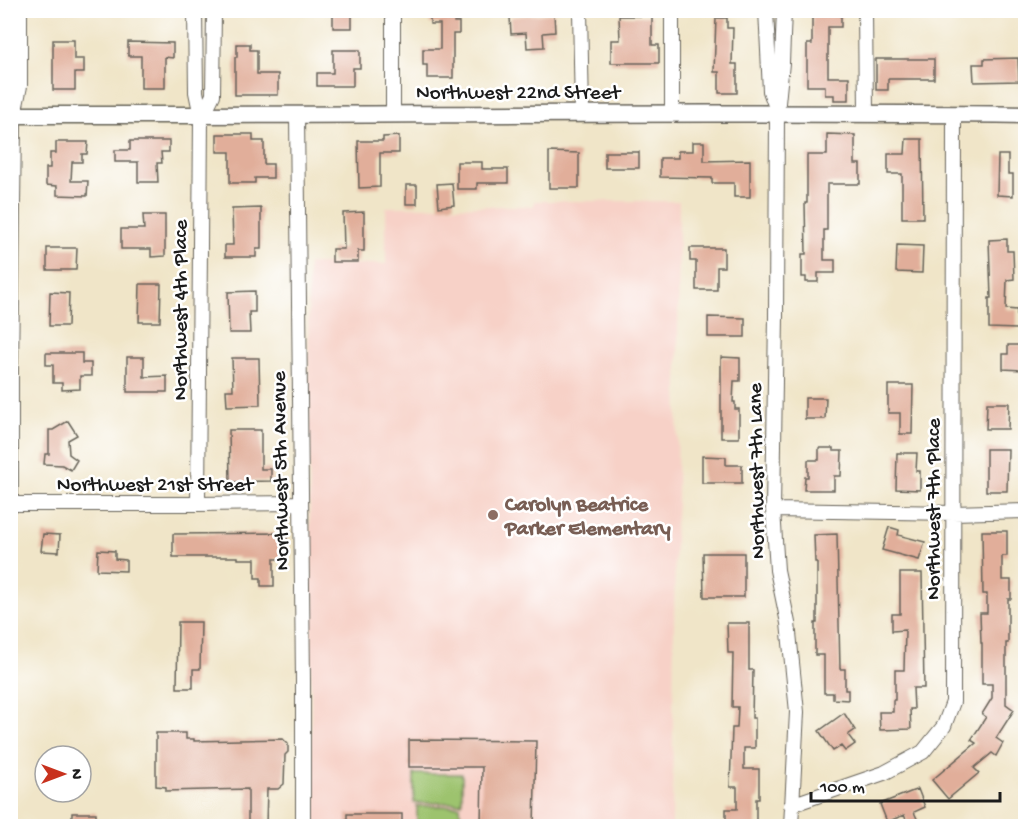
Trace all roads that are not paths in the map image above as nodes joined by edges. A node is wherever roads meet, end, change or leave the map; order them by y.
1 (20, 10) edge
2 (195, 10) edge
3 (214, 10) edge
4 (393, 10) edge
5 (580, 10) edge
6 (672, 10) edge
7 (766, 10) edge
8 (784, 10) edge
9 (865, 10) edge
10 (12, 110) edge
11 (672, 112) junction
12 (582, 113) junction
13 (777, 113) junction
14 (866, 113) junction
15 (393, 114) junction
16 (954, 114) junction
17 (297, 115) junction
18 (1026, 115) edge
19 (201, 116) junction
20 (301, 502) junction
21 (11, 504) edge
22 (198, 504) junction
23 (772, 510) junction
24 (1026, 511) edge
25 (953, 513) junction
26 (791, 805) junction
27 (303, 826) edge
28 (791, 826) edge

1 - 10 street
2 - 19 street, Northwest 4th Place
3 - 19 street, Northwest 4th Place
4 - 15 street
5 - 12 street
6 - 11 street
7 - 13 street, Northwest 7th Lane
8 - 13 street, Northwest 7th Lane
9 - 14 street
10 - 19 street, Northwest 22nd Street
10 - 21 street
11 - 12 street, Northwest 22nd Street
11 - 13 street, Northwest 22nd Street
12 - 15 street, Northwest 22nd Street
13 - 14 street, Northwest 22nd Street
13 - 23 street, Northwest 7th Lane
14 - 16 street, Northwest 22nd Street
15 - 17 street, Northwest 22nd Street
16 - 18 street, Northwest 22nd Street
16 - 25 street, Northwest 7th Place
17 - 19 street, Northwest 22nd Street
17 - 20 street, Northwest 5th Avenue
19 - 22 street, Northwest 4th Place
20 - 22 street, Northwest 21st Street
20 - 27 street, Northwest 5th Avenue
21 - 22 street, Northwest 21st Street
23 - 25 street
23 - 26 street, Northwest 7th Lane
24 - 25 street
25 - 26 street, Northwest 7th Place
26 - 28 street, Northwest 7th Lane

